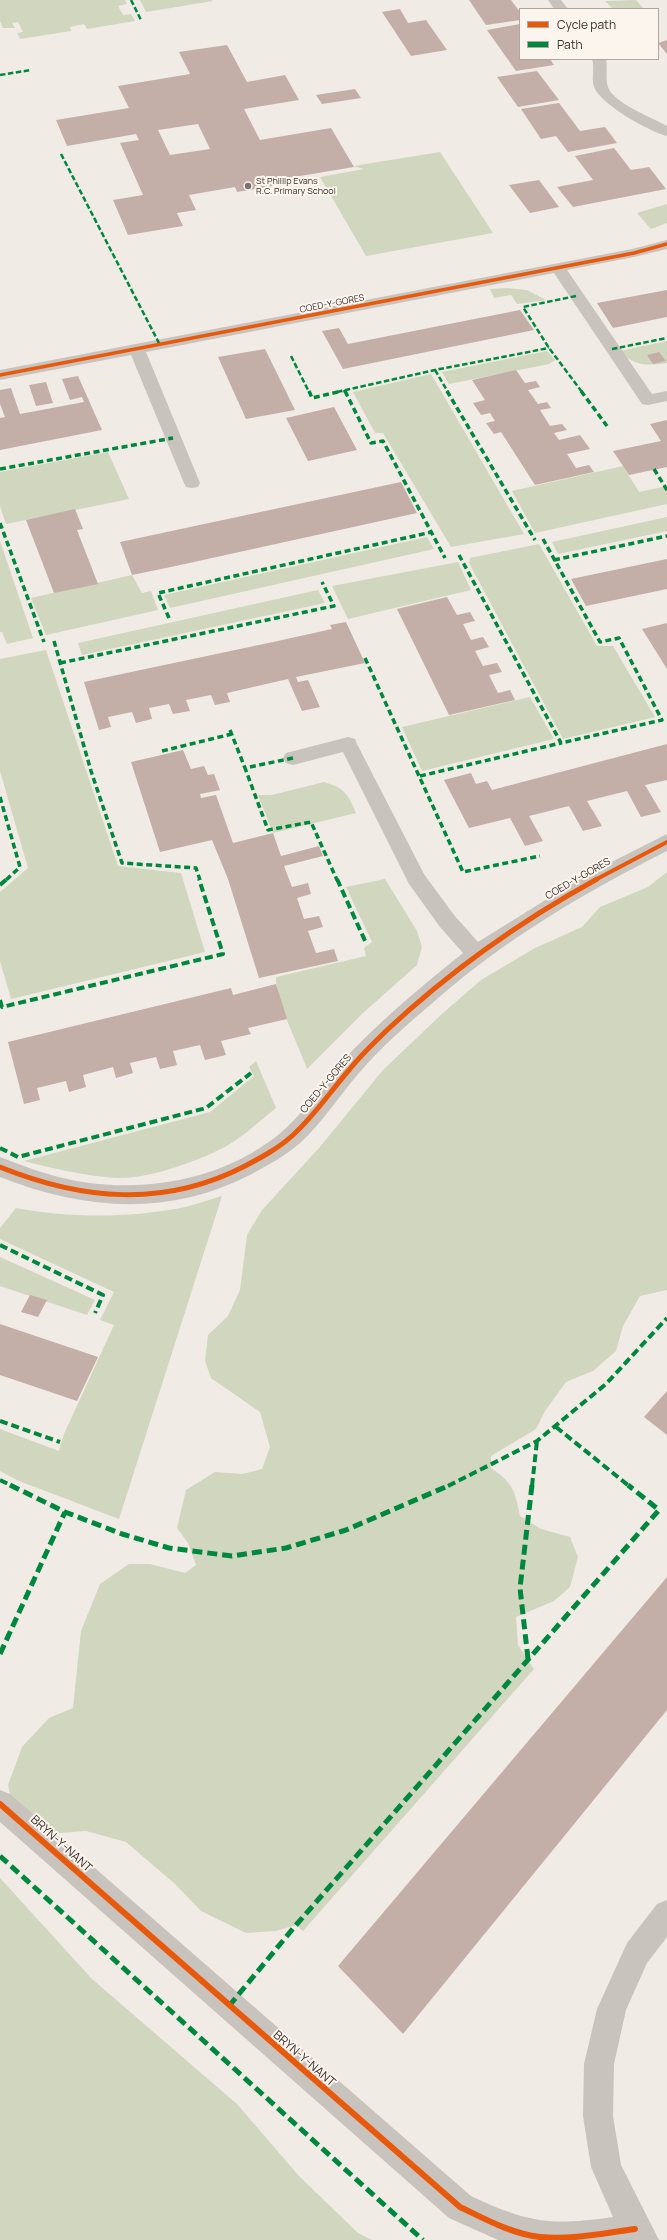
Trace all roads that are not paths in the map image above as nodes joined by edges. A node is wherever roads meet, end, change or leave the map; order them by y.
1 (554, 0) edge
2 (560, 8) edge
3 (599, 60) edge
4 (667, 132) edge
5 (667, 244) edge
6 (557, 267) junction
7 (137, 349) junction
8 (0, 375) edge
9 (667, 396) edge
10 (192, 483) dead end
11 (293, 758) dead end
12 (667, 842) edge
13 (476, 954) junction
14 (0, 1167) edge
15 (0, 1804) edge
16 (667, 1914) edge
17 (639, 2234) edge

1 - 2 street
3 - 4 street
5 - 6 street, COED-Y-GORES
6 - 7 street, COED-Y-GORES
6 - 9 street
7 - 8 street, COED-Y-GORES
7 - 10 street
11 - 13 street
12 - 13 street, COED-Y-GORES
13 - 14 street, COED-Y-GORES
15 - 17 street, BRYN-Y-NANT
16 - 17 street, BRYN-Y-NANT

